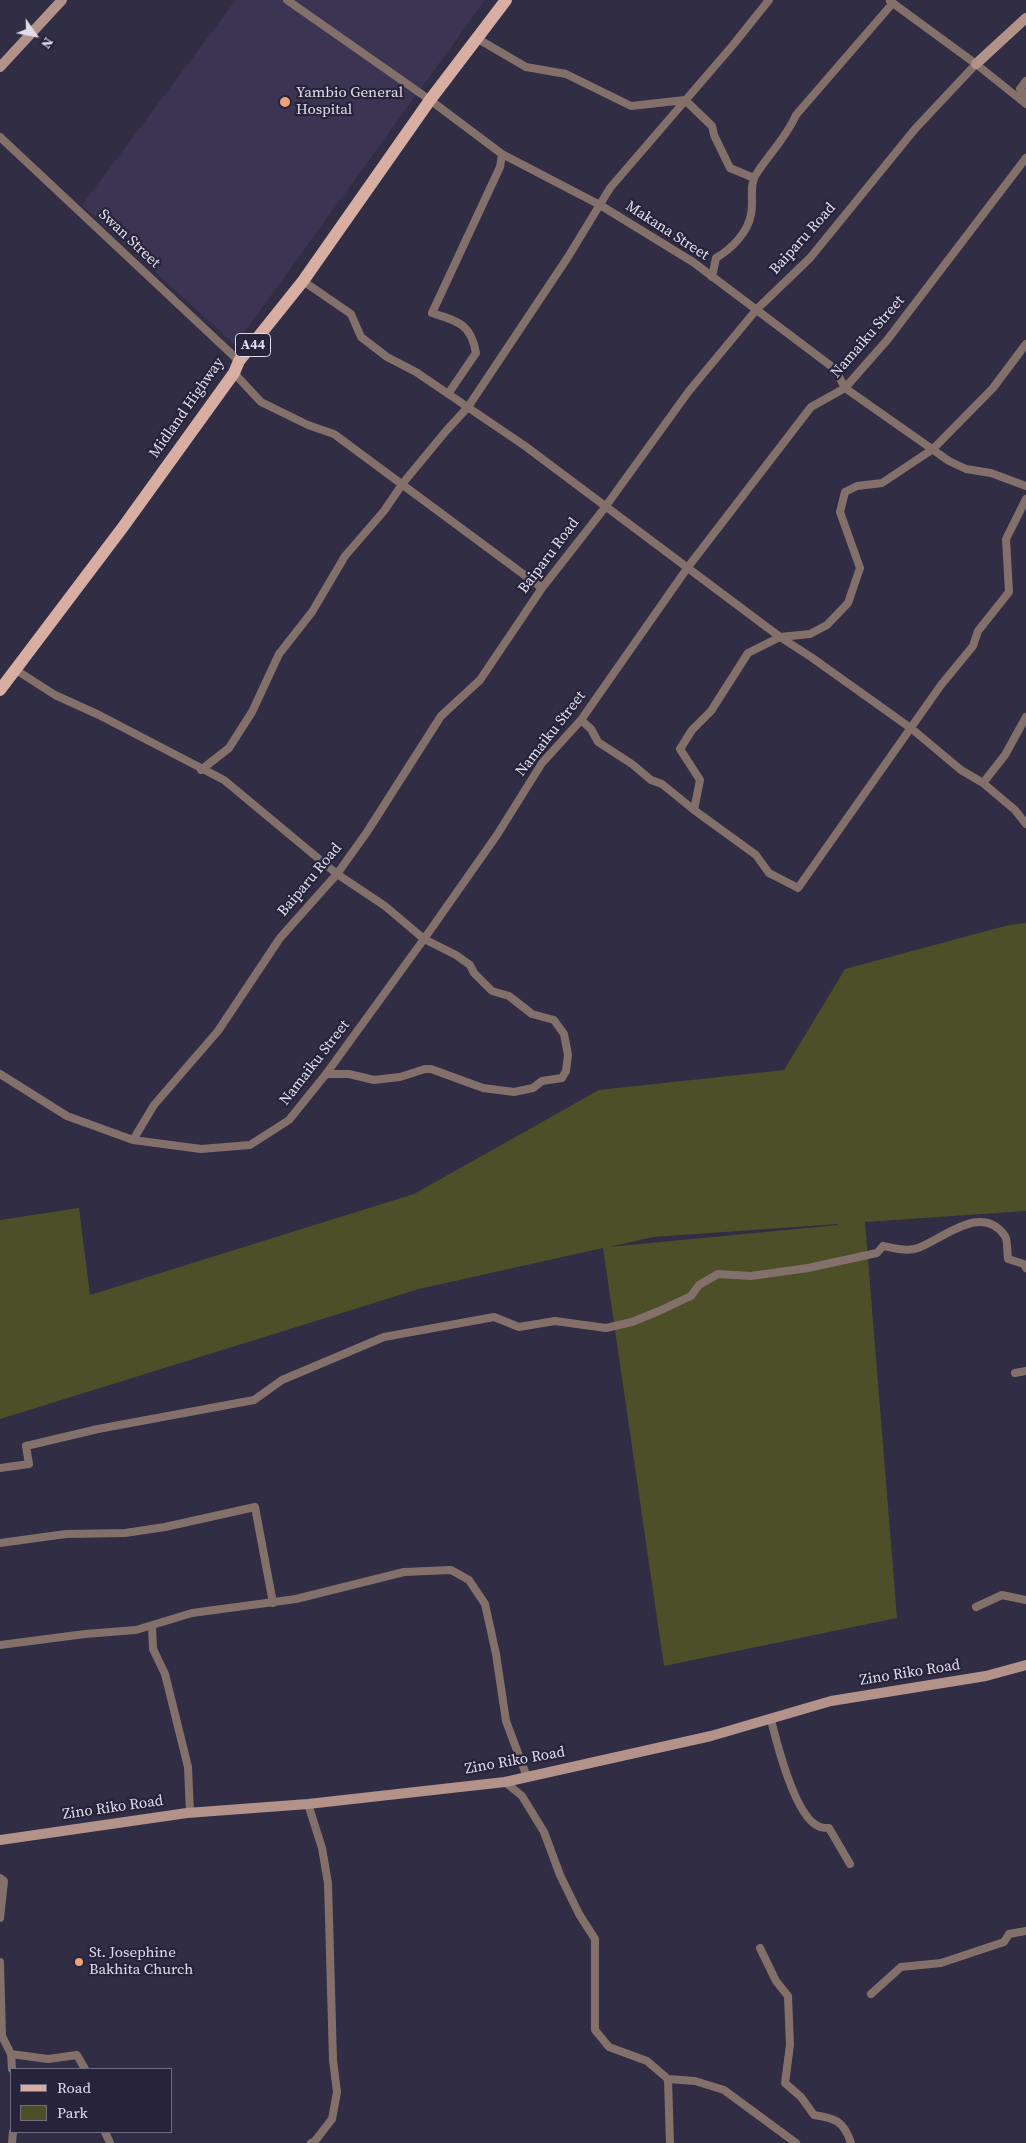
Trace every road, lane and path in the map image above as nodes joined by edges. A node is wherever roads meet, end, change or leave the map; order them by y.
1 (62, 0) edge
2 (287, 0) edge
3 (506, 0) edge
4 (769, 0) edge
5 (891, 2) edge
6 (1026, 18) edge
7 (478, 39) junction
8 (976, 64) junction
9 (0, 67) edge
10 (1026, 80) edge
11 (430, 100) junction
12 (685, 100) junction
13 (1025, 100) edge
14 (0, 137) edge
15 (502, 154) junction
16 (1026, 158) edge
17 (754, 178) junction
18 (600, 205) junction
19 (712, 277) junction
20 (303, 280) junction
21 (757, 309) junction
22 (1026, 344) edge
23 (237, 367) junction
24 (845, 388) junction
25 (448, 394) junction
26 (468, 407) junction
27 (933, 449) junction
28 (403, 483) junction
29 (1026, 486) edge
30 (1026, 499) edge
31 (605, 507) junction
32 (688, 567) junction
33 (542, 588) junction
34 (780, 637) junction
35 (16, 670) junction
36 (0, 690) edge
37 (1026, 718) edge
38 (581, 720) junction
39 (912, 729) junction
40 (202, 770) junction
41 (983, 783) junction
42 (694, 810) junction
43 (1026, 824) edge
44 (337, 874) junction
45 (424, 939) junction
46 (0, 1074) edge
47 (326, 1074) junction
48 (133, 1140) junction
49 (1026, 1268) edge
50 (1026, 1371) edge
51 (1015, 1373) dead end
52 (0, 1468) edge
53 (0, 1543) edge
54 (1026, 1600) edge
55 (273, 1603) junction
56 (976, 1607) dead end
57 (152, 1626) junction
58 (0, 1645) edge
59 (1026, 1665) edge
60 (771, 1720) junction
61 (528, 1776) junction
62 (505, 1782) junction
63 (308, 1804) junction
64 (190, 1813) junction
65 (0, 1840) edge
66 (850, 1864) dead end
67 (0, 1878) edge
68 (0, 1918) edge
69 (1026, 1931) edge
70 (760, 1948) dead end
71 (0, 1962) edge
72 (871, 1994) dead end
73 (11, 2054) junction
74 (12, 2068) edge
75 (84, 2068) edge
76 (668, 2079) junction
77 (311, 2143) edge
78 (670, 2143) edge
79 (796, 2143) edge
80 (852, 2143) edge

1 - 9 street
2 - 11 street, Makana Street
3 - 7 main road, Midland Highway / A44
4 - 12 street
5 - 8 street
5 - 17 street
6 - 8 street, Baiparu Road
7 - 11 main road, Midland Highway / A44
7 - 12 street
8 - 13 street
8 - 21 street, Baiparu Road
10 - 13 street
11 - 15 street, Makana Street
11 - 20 main road, Midland Highway / A44
12 - 17 street
12 - 18 street
14 - 23 street, Swan Street
15 - 18 street, Makana Street
15 - 25 street
16 - 24 street, Namaiku Street
17 - 19 street
18 - 19 street, Makana Street
18 - 26 street
19 - 21 street, Makana Street
20 - 23 main road, Midland Highway / A44
20 - 25 street
21 - 24 street, Makana Street
21 - 31 street, Baiparu Road
22 - 27 street
23 - 28 street, Swan Street
23 - 35 main road, Midland Highway / A44
24 - 27 street, Makana Street
24 - 32 street, Namaiku Street
25 - 26 street
26 - 28 street
26 - 31 street
27 - 29 street, Makana Street
27 - 34 street
28 - 33 street, Swan Street
28 - 40 street
30 - 39 street
31 - 32 street
31 - 33 street, Baiparu Road
32 - 34 street
32 - 38 street, Namaiku Street
33 - 44 street, Baiparu Road
34 - 39 street
34 - 42 street
35 - 36 main road, Midland Highway / A44
35 - 40 street
37 - 41 street
38 - 42 street
38 - 45 street, Namaiku Street
39 - 41 street
39 - 42 street
40 - 44 street
41 - 43 street
44 - 45 street
44 - 48 street, Baiparu Road
45 - 47 street, Namaiku Street
45 - 47 street
46 - 48 street, Namaiku Street
47 - 48 street, Namaiku Street
49 - 52 street
50 - 51 street
53 - 55 street
54 - 56 street
55 - 57 street
55 - 61 street
57 - 58 street
57 - 64 street
59 - 60 street, Zino Riko Road
60 - 61 street, Zino Riko Road
60 - 66 street
61 - 62 street, Zino Riko Road
62 - 63 street, Zino Riko Road
62 - 76 street
63 - 64 street, Zino Riko Road
63 - 77 street
64 - 65 street, Zino Riko Road
67 - 68 street
69 - 72 street
70 - 80 street
71 - 73 street
73 - 74 street
73 - 75 street
76 - 78 street
76 - 79 street

